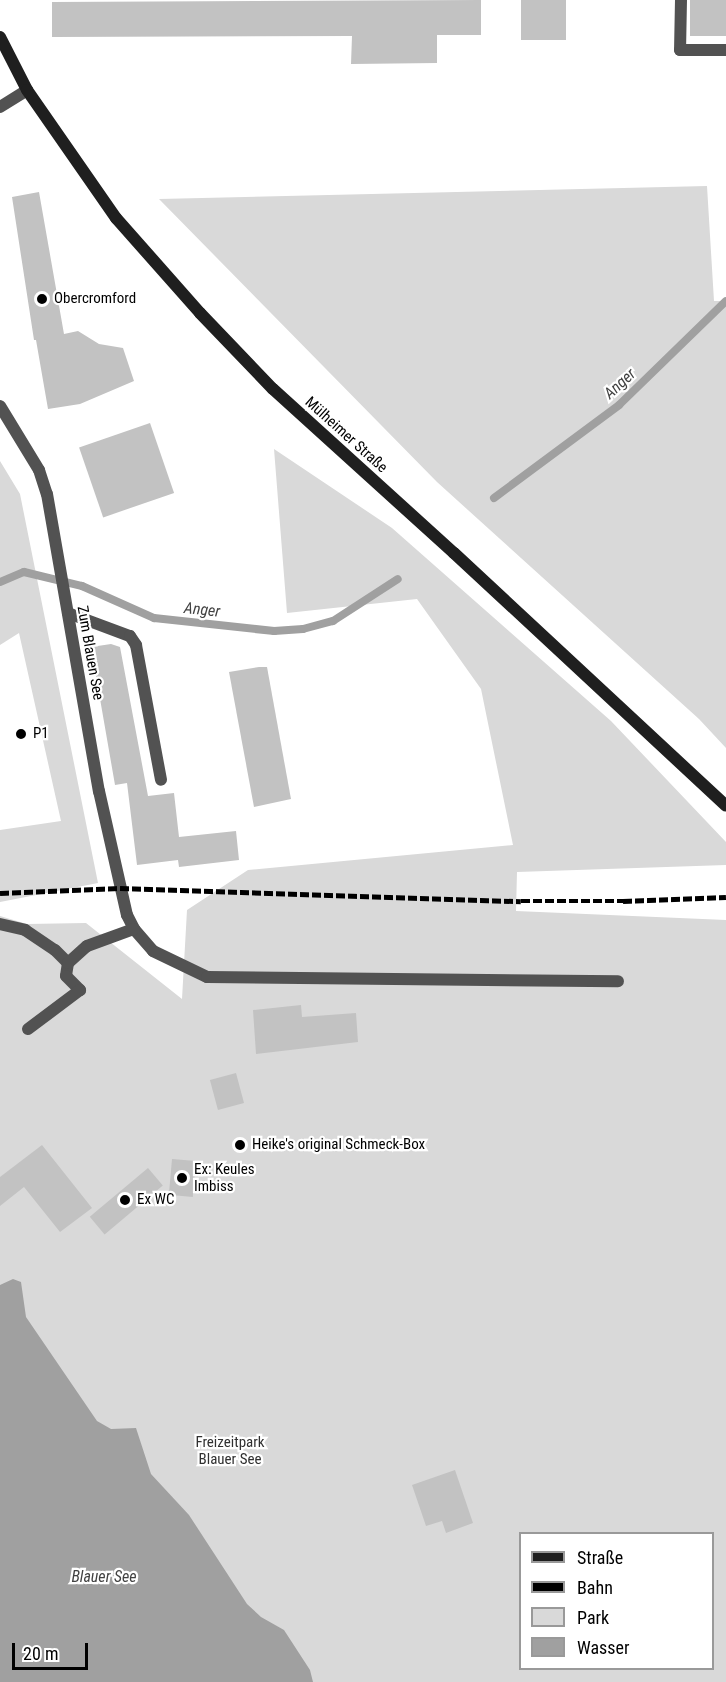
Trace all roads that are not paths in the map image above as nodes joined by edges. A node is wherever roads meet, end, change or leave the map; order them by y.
1 (681, 0) edge
2 (0, 37) edge
3 (726, 50) edge
4 (27, 90) junction
5 (0, 107) edge
6 (0, 406) edge
7 (67, 607) junction
8 (161, 780) dead end
9 (726, 807) edge
10 (0, 924) edge
11 (134, 929) junction
12 (68, 963) junction
13 (618, 981) dead end
14 (28, 1029) dead end

1 - 3 street
2 - 4 main road, Mülheimer Straße
4 - 5 street
4 - 9 main road, Mülheimer Straße
6 - 7 street, Zum Blauen See
7 - 8 street
7 - 11 street, Zum Blauen See
10 - 12 street
11 - 12 street
11 - 13 street, Zum Blauen See
12 - 14 street

